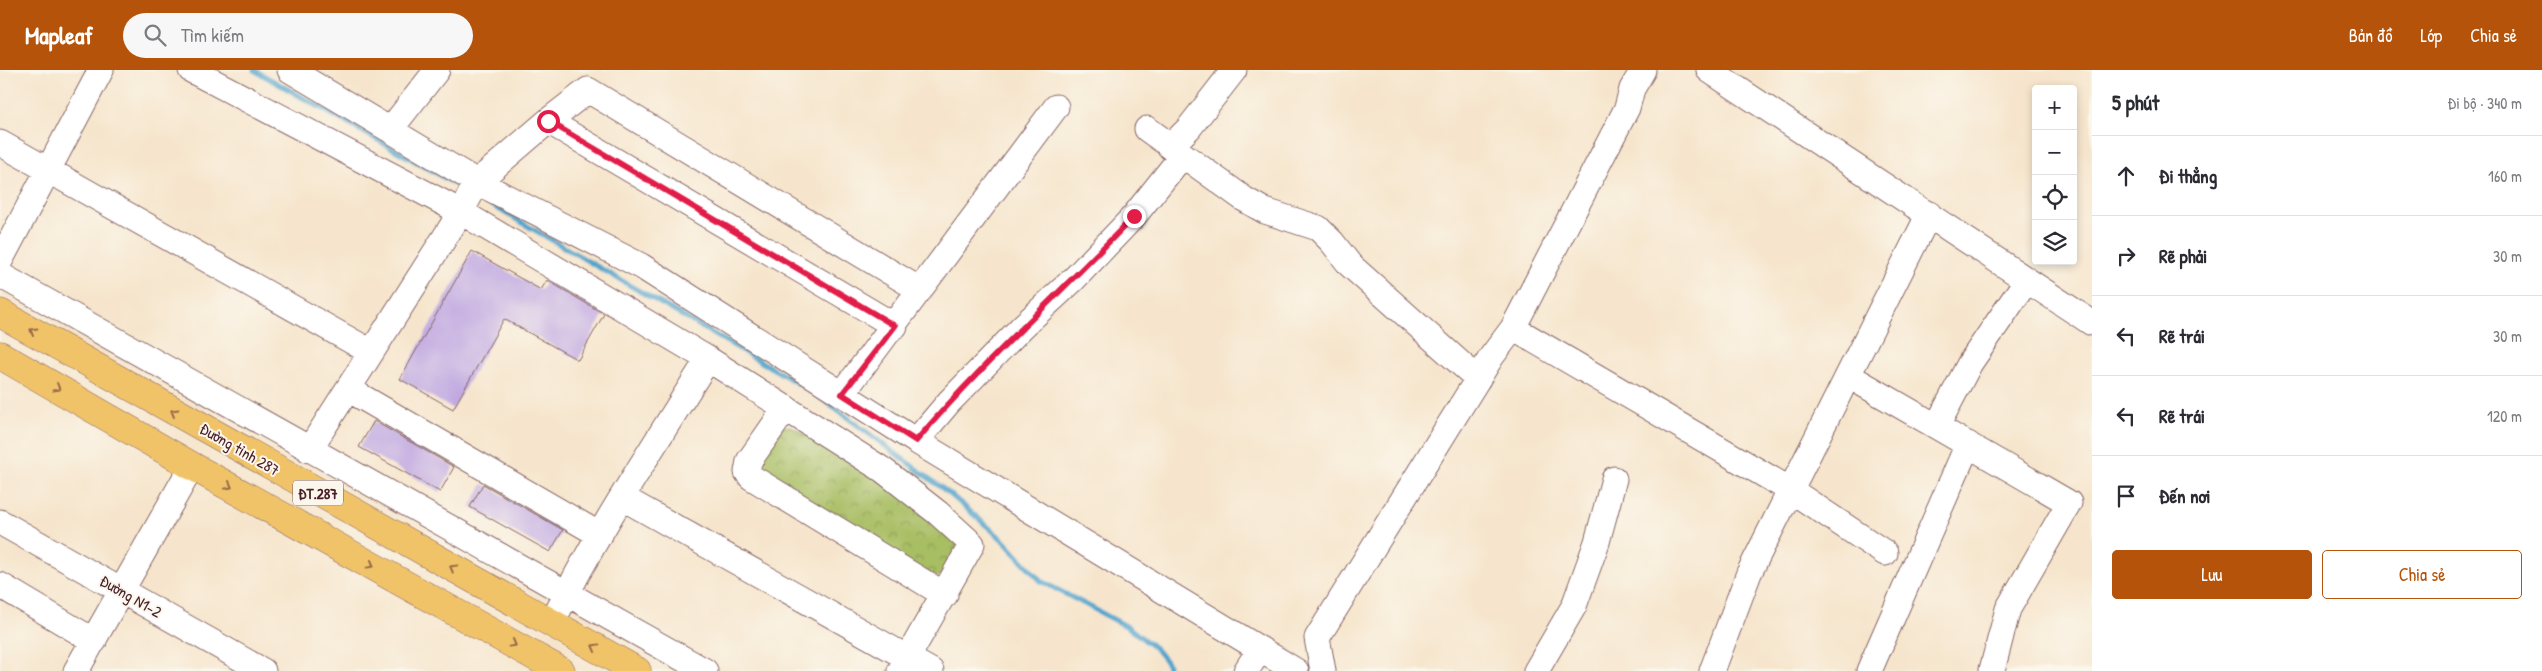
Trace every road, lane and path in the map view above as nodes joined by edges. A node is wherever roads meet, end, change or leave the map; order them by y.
1 (101, 70) edge
2 (191, 70) edge
3 (290, 70) edge
4 (437, 70) edge
5 (1234, 70) edge
6 (1643, 70) edge
7 (1710, 70) edge
8 (1056, 107) dead end
9 (548, 121) junction
10 (1147, 129) dead end
11 (390, 130) junction
12 (0, 143) edge
13 (1176, 152) junction
14 (49, 170) junction
15 (477, 182) junction
16 (461, 212) junction
17 (1929, 214) junction
18 (0, 261) edge
19 (0, 275) edge
20 (2027, 280) junction
21 (920, 290) junction
22 (0, 313) edge
23 (2092, 323) edge
24 (895, 326) junction
25 (1513, 328) junction
26 (371, 352) junction
27 (0, 355) edge
28 (708, 359) junction
29 (1850, 376) junction
30 (1478, 379) junction
31 (348, 389) junction
32 (842, 394) junction
33 (786, 408) junction
34 (1937, 426) junction
35 (916, 441) junction
36 (1968, 444) junction
37 (310, 450) junction
38 (192, 466) junction
39 (288, 477) junction
40 (1614, 479) dead end
41 (1792, 490) junction
42 (622, 498) junction
43 (270, 509) junction
44 (0, 522) edge
45 (600, 536) junction
46 (1885, 553) dead end
47 (0, 585) edge
48 (123, 592) junction
49 (566, 593) junction
50 (945, 595) junction
51 (552, 623) junction
52 (94, 641) junction
53 (1260, 649) junction
54 (904, 664) edge
55 (1992, 670) edge
56 (76, 671) edge
57 (263, 671) edge
58 (561, 671) edge
59 (637, 671) edge
60 (705, 671) edge
61 (931, 671) edge
62 (1246, 671) edge
63 (1296, 671) edge
64 (1323, 671) edge
65 (1536, 671) edge
66 (1712, 671) edge
67 (1869, 671) edge

1 - 14 street
2 - 16 street
3 - 11 street
4 - 11 street
5 - 13 street
6 - 25 street
7 - 17 street
8 - 21 street
9 - 15 street
9 - 21 street
9 - 24 street
10 - 13 street
11 - 15 street
12 - 14 street
13 - 30 street
13 - 35 street
14 - 18 street
14 - 26 street
15 - 16 street
15 - 32 street
16 - 26 street
16 - 28 street
17 - 20 street
17 - 29 street
19 - 37 street
20 - 23 street
20 - 34 street
21 - 24 street
39 -> 22 main road, Đường tỉnh 287 / ĐT.287
24 - 32 street
25 - 30 street
25 - 41 street
26 - 31 street
27 -> 38 main road, ĐT.287
28 - 33 street
28 - 42 street
29 - 34 street
29 - 41 street
30 - 64 street
31 - 37 street
31 - 45 street
32 - 35 street
33 - 50 street
33 - 50 street
34 - 36 street
35 - 53 street
36 - 55 street
36 - 67 street
37 - 49 street
38 -> 43 main road, ĐT.287
38 - 48 street
39 - 43 main road
51 -> 39 main road, Đường tỉnh 287 / ĐT.287
40 - 65 street
41 - 46 street
41 - 66 street
42 - 45 street
42 - 54 street
43 -> 58 main road, ĐT.287
44 - 48 street, Đường N1-2
45 - 49 street
47 - 52 street
48 - 52 street
48 - 57 street, Đường N1-2
49 - 51 street
49 - 60 street
50 - 54 street
59 -> 51 main road, Đường tỉnh 287 / ĐT.287
52 - 56 street
53 - 62 street
53 - 63 street
54 - 61 street

